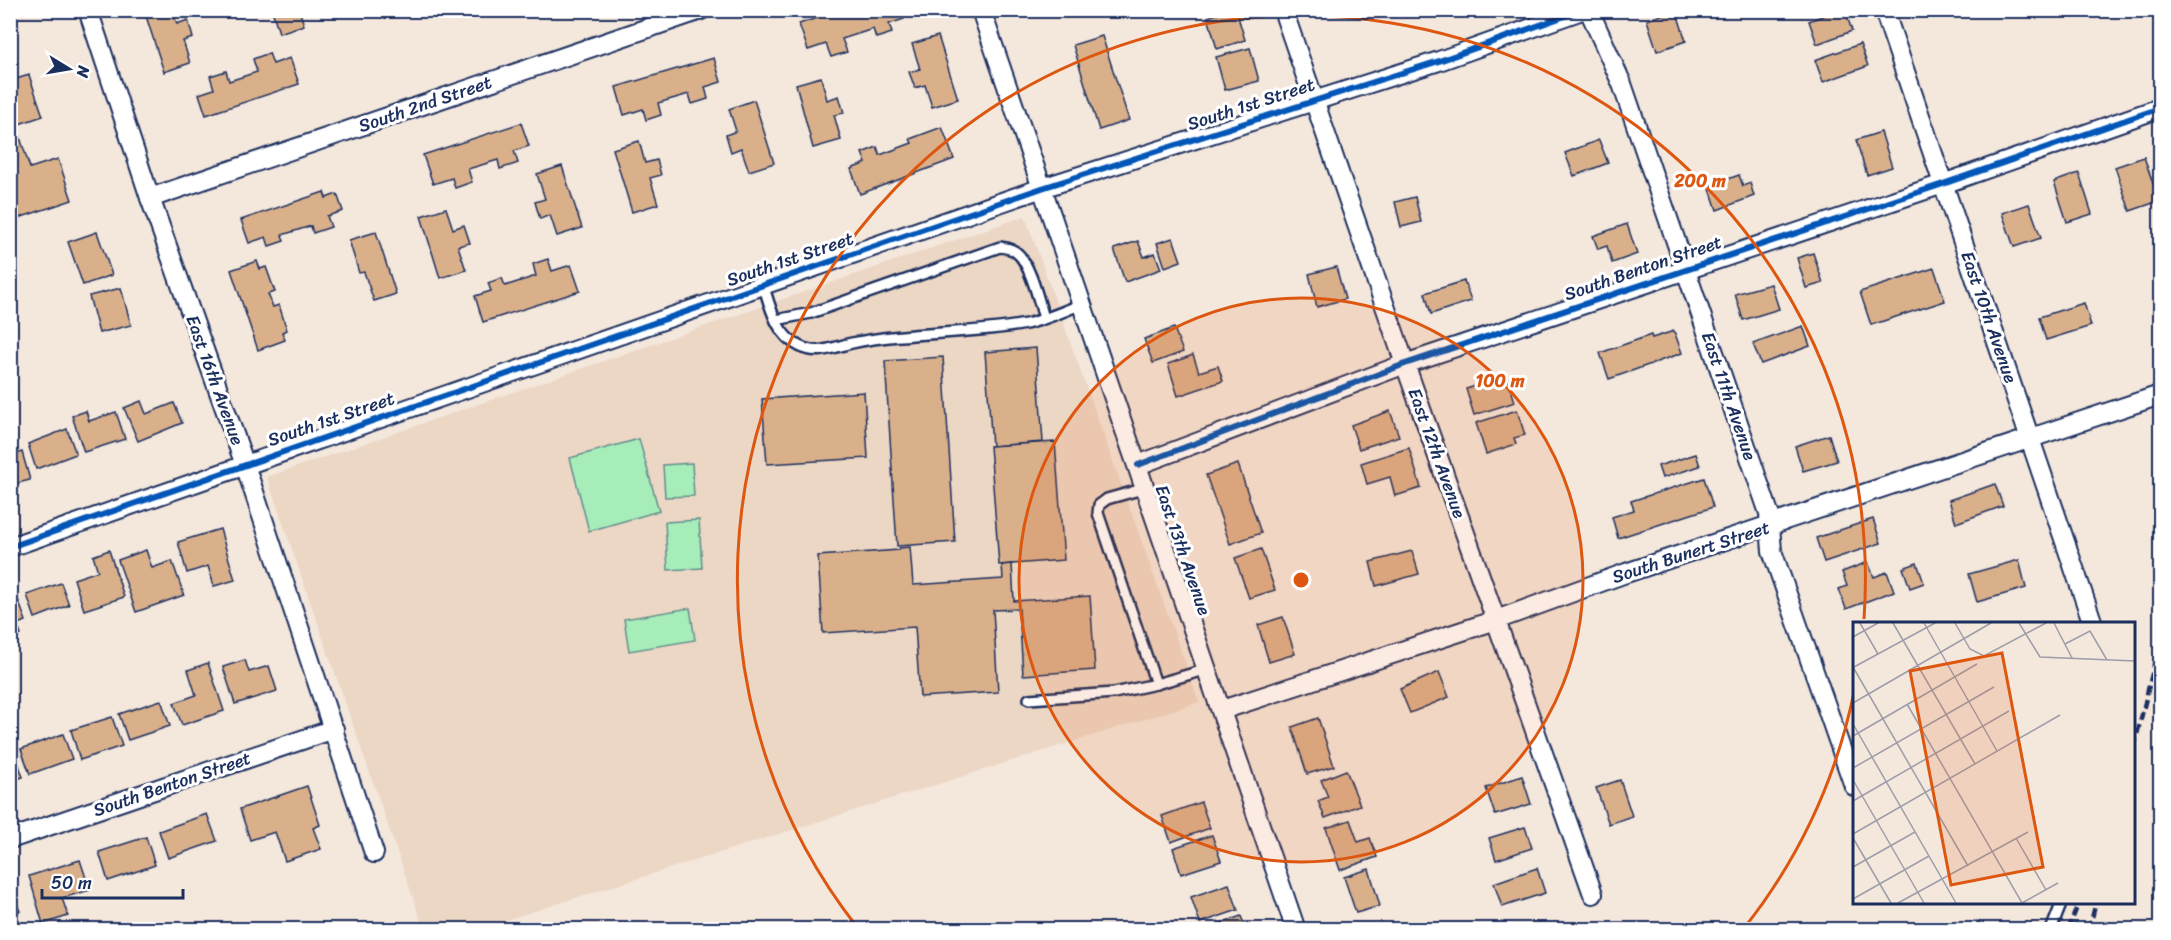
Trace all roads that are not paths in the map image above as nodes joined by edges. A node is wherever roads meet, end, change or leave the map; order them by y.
1 (88, 10) edge
2 (701, 10) edge
3 (981, 10) edge
4 (1284, 10) edge
5 (1582, 10) edge
6 (1589, 10) edge
7 (1884, 10) edge
8 (1314, 99) junction
9 (2160, 108) edge
10 (1943, 184) junction
11 (1042, 188) junction
12 (150, 198) junction
13 (1686, 269) junction
14 (763, 284) junction
15 (1082, 304) junction
16 (1044, 318) junction
17 (776, 320) junction
18 (1405, 364) junction
19 (2160, 395) edge
20 (2032, 439) junction
21 (245, 465) junction
22 (1138, 465) junction
23 (1146, 488) junction
24 (1769, 525) junction
25 (10, 547) edge
26 (1496, 620) junction
27 (2092, 622) edge
28 (1208, 669) junction
29 (1156, 684) junction
30 (1029, 699) dead end
31 (1222, 710) junction
32 (334, 729) junction
33 (1853, 783) edge
34 (10, 839) edge
35 (374, 854) dead end
36 (1593, 894) dead end
37 (2062, 904) edge
38 (1296, 930) edge
39 (2051, 930) edge

1 - 12 street, East 16th Avenue
2 - 12 street, South 2nd Street
3 - 11 street, East 13th Avenue
4 - 8 street, East 12th Avenue
5 - 8 street, South 1st Street
6 - 13 street, East 11th Avenue
7 - 10 street, East 10th Avenue
8 - 11 street, South 1st Street
8 - 18 street, East 12th Avenue
9 - 10 street, South Benton Street
10 - 13 street, South Benton Street
10 - 20 street, East 10th Avenue
11 - 14 street, South 1st Street
11 - 15 street, East 13th Avenue
12 - 21 street, East 16th Avenue
13 - 18 street, South Benton Street
13 - 24 street, East 11th Avenue
14 - 17 lane
14 - 21 street, South 1st Street
15 - 16 lane
15 - 22 street, East 13th Avenue
16 - 17 lane
16 - 17 lane
18 - 22 street, South Benton Street
18 - 26 street, East 12th Avenue
19 - 20 street, South Bunert Street
20 - 24 street, South Bunert Street
20 - 27 street, East 10th Avenue
21 - 25 street, South 1st Street
21 - 32 street, East 16th Avenue
22 - 23 street, East 13th Avenue
23 - 28 street, East 13th Avenue
23 - 29 lane
24 - 26 street, South Bunert Street
24 - 33 street, East 11th Avenue
26 - 31 street, South Bunert Street
26 - 36 street, East 12th Avenue
28 - 29 lane
28 - 31 street, East 13th Avenue
29 - 30 lane
31 - 38 street, East 13th Avenue
32 - 34 street, South Benton Street
32 - 35 street, East 16th Avenue
37 - 39 lane

